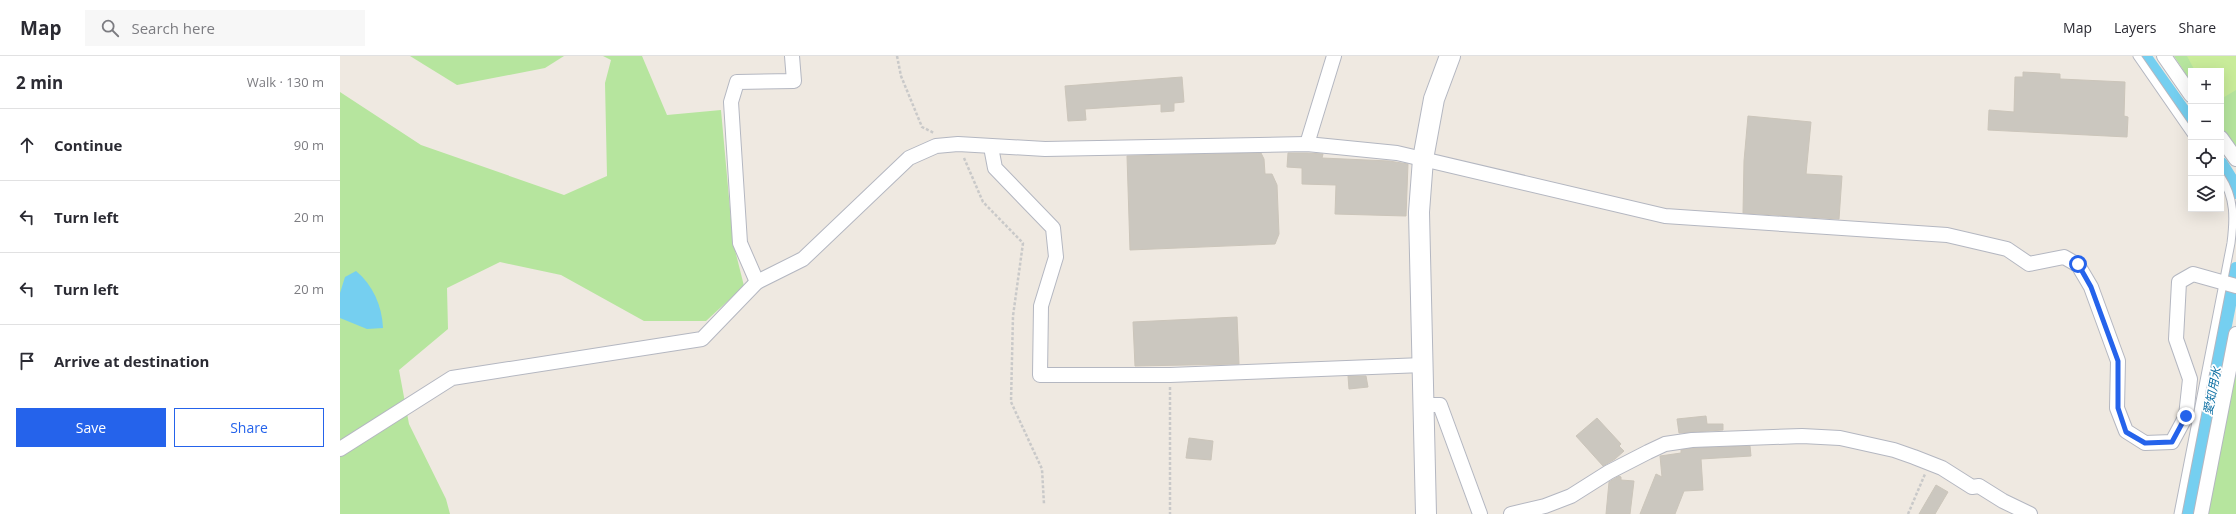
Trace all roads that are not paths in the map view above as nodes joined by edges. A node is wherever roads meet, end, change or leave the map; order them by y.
1 (792, 56) edge
2 (1334, 56) edge
3 (1450, 56) edge
4 (2137, 56) edge
5 (2164, 56) edge
6 (2188, 91) edge
7 (2188, 130) edge
8 (2222, 140) edge
9 (1307, 144) junction
10 (991, 147) junction
11 (1423, 159) junction
12 (2236, 160) edge
13 (2224, 184) edge
14 (757, 282) junction
15 (2229, 284) edge
16 (2236, 334) edge
17 (1424, 366) junction
18 (1424, 405) junction
19 (340, 449) edge
20 (1426, 514) edge
21 (1480, 514) edge
22 (1511, 514) edge
23 (2030, 514) edge
24 (2178, 514) edge
25 (2201, 514) edge

1 - 14 street
2 - 9 street
3 - 11 street
4 - 7 lane
5 - 6 street
8 - 12 street
9 - 10 street
9 - 11 street
10 - 14 street
10 - 17 street
11 - 15 street
11 - 17 street
13 - 15 lane
14 - 19 street
15 - 24 lane
16 - 25 street
17 - 18 street
18 - 20 street
18 - 21 street
22 - 23 street

